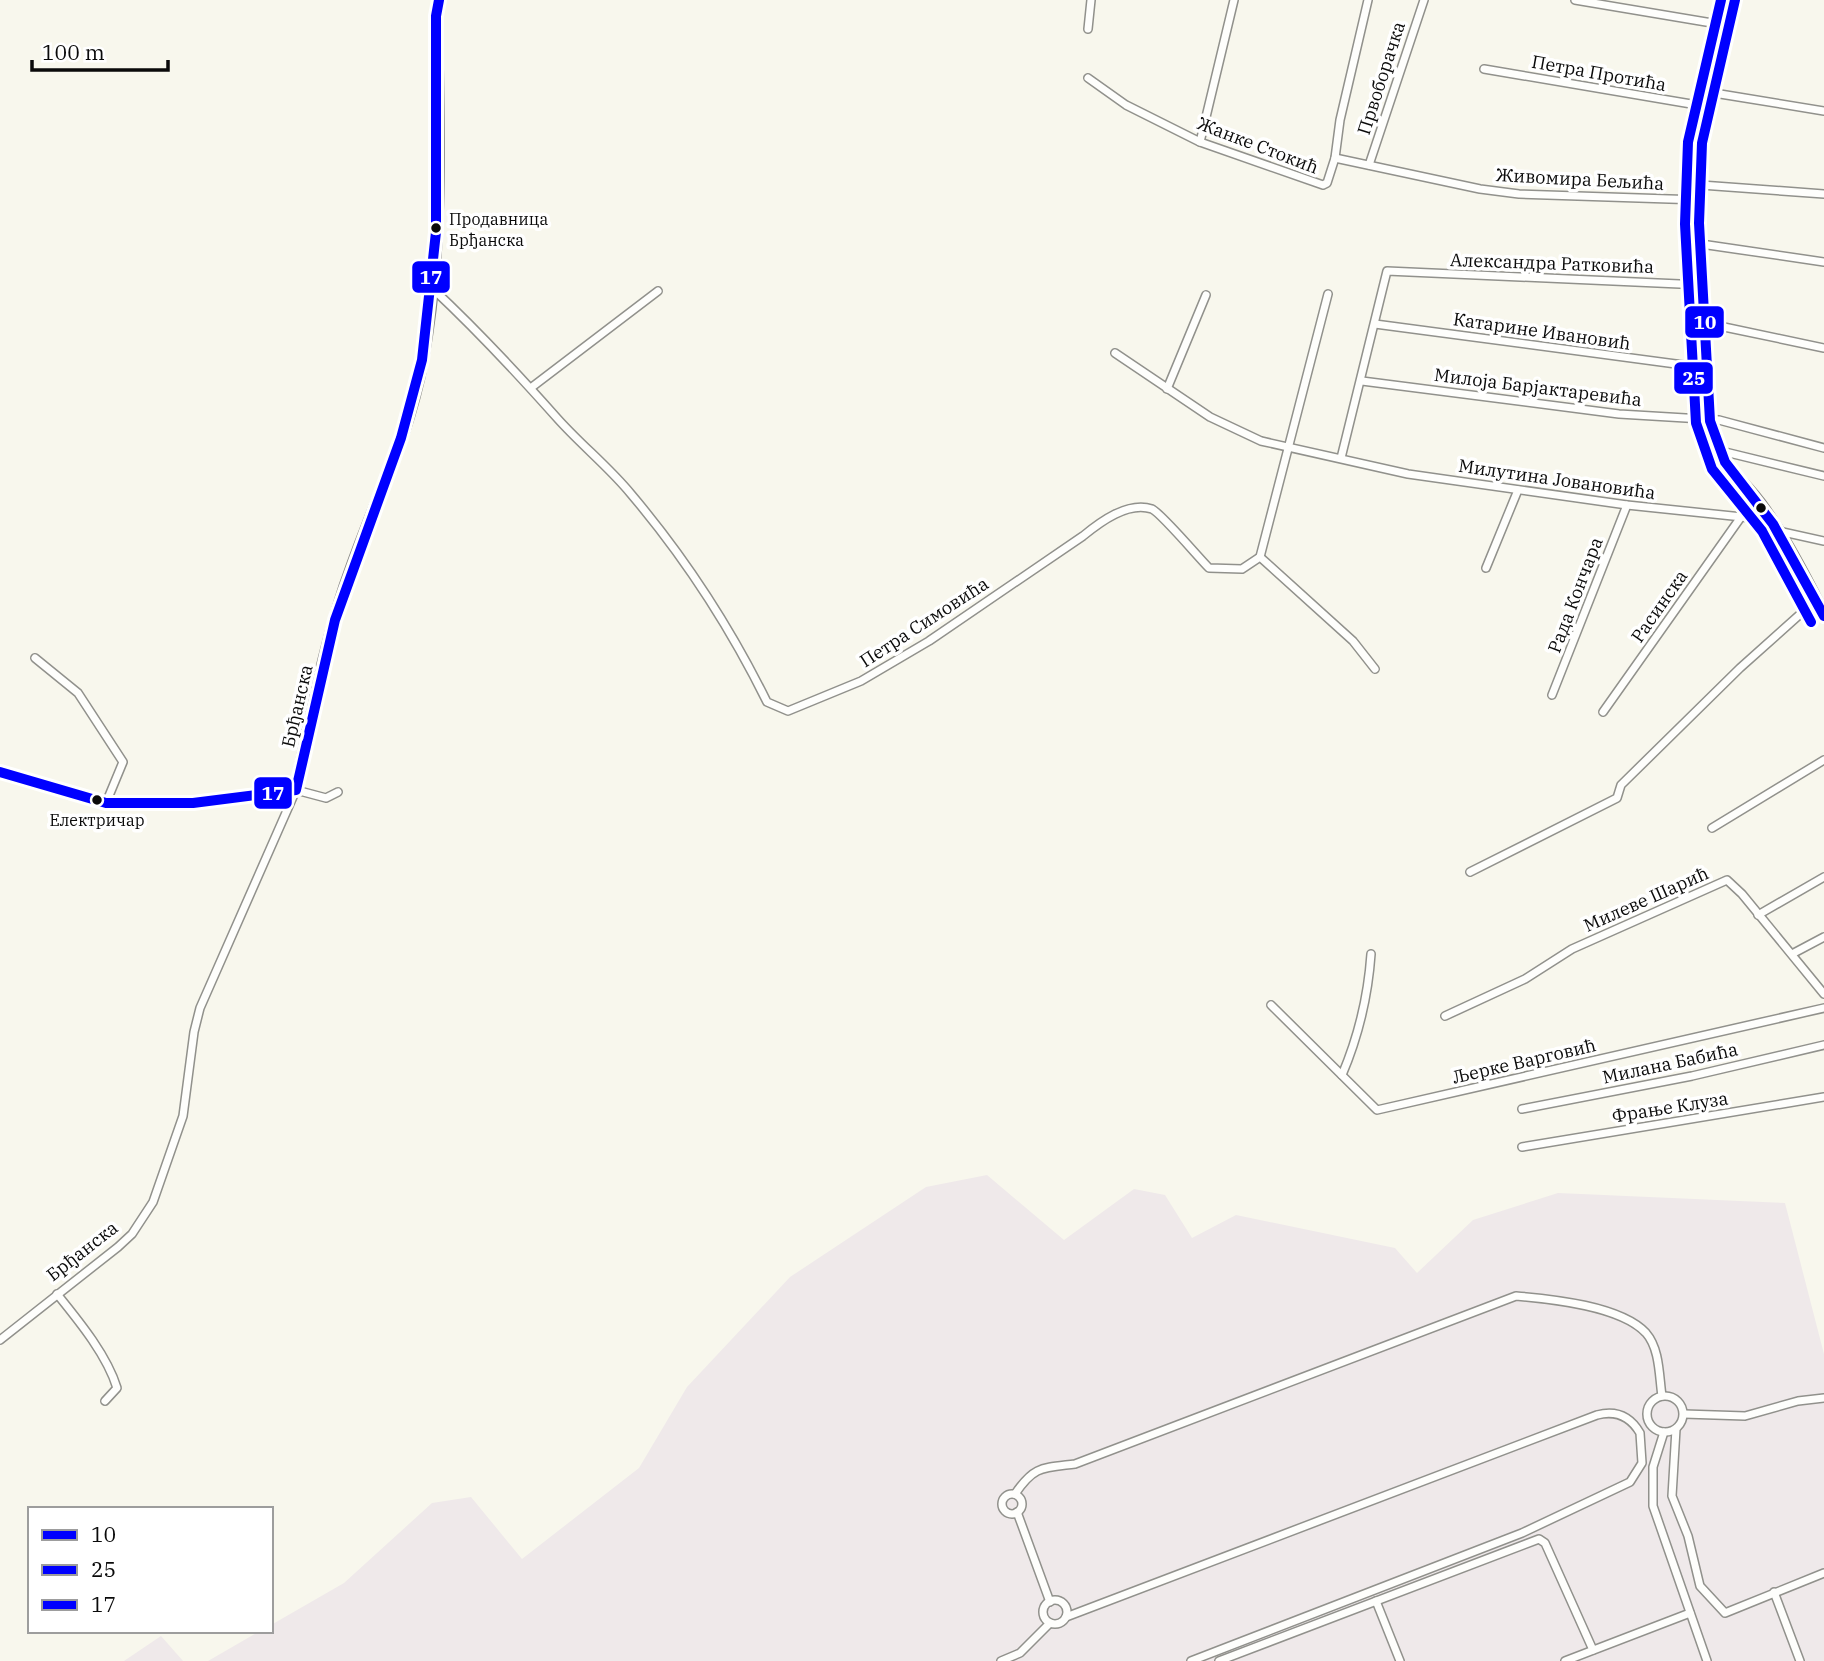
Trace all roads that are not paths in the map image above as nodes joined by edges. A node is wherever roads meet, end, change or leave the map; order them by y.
1 (439, 0) edge
2 (1091, 0) edge
3 (1234, 0) edge
4 (1368, 0) edge
5 (1424, 0) edge
6 (1575, 0) edge
7 (1735, 0) edge
8 (1730, 26) junction
9 (1088, 29) dead end
10 (1484, 69) dead end
11 (1088, 78) dead end
12 (1714, 93) junction
13 (1709, 107) junction
14 (1824, 111) edge
15 (1200, 142) junction
16 (1335, 158) junction
17 (1369, 165) junction
18 (1701, 185) junction
19 (1824, 194) edge
20 (1700, 200) junction
21 (1701, 244) junction
22 (1824, 262) edge
23 (1702, 285) junction
24 (432, 288) junction
25 (658, 291) dead end
26 (1328, 294) dead end
27 (1206, 295) dead end
28 (1705, 323) junction
29 (1375, 324) junction
30 (1824, 348) edge
31 (1115, 353) dead end
32 (1706, 368) junction
33 (1362, 381) junction
34 (531, 387) junction
35 (1167, 389) junction
36 (1710, 421) junction
37 (1289, 446) junction
38 (1824, 448) edge
39 (1717, 450) junction
40 (1341, 458) junction
41 (1824, 476) edge
42 (1518, 490) junction
43 (1627, 505) junction
44 (1741, 517) junction
45 (1771, 520) junction
46 (1778, 531) junction
47 (1824, 541) edge
48 (1261, 557) junction
49 (1486, 568) dead end
50 (1816, 600) junction
51 (1824, 616) edge
52 (35, 658) dead end
53 (1375, 669) dead end
54 (1552, 695) dead end
55 (1603, 712) dead end
56 (1824, 760) edge
57 (0, 772) edge
58 (296, 790) junction
59 (338, 792) dead end
60 (106, 803) junction
61 (1712, 828) dead end
62 (1470, 872) dead end
63 (1824, 877) edge
64 (1758, 915) junction
65 (1824, 937) edge
66 (1371, 954) dead end
67 (1792, 954) junction
68 (1824, 994) edge
69 (1271, 1005) dead end
70 (1824, 1008) edge
71 (1445, 1016) dead end
72 (1824, 1045) edge
73 (1342, 1075) junction
74 (1824, 1097) edge
75 (1522, 1109) dead end
76 (1522, 1147) dead end
77 (57, 1294) junction
78 (0, 1340) edge
79 (1662, 1396) junction
80 (1824, 1398) edge
81 (105, 1401) dead end
82 (1684, 1413) junction
83 (1676, 1429) junction
84 (1664, 1432) junction
85 (1015, 1494) junction
86 (1017, 1513) junction
87 (1824, 1573) edge
88 (1774, 1592) junction
89 (1376, 1601) junction
90 (1050, 1602) junction
91 (1690, 1613) junction
92 (1066, 1617) junction
93 (1050, 1623) junction
94 (1593, 1650) junction
95 (1001, 1661) edge
96 (1191, 1661) edge
97 (1219, 1661) edge
98 (1400, 1661) edge
99 (1565, 1661) edge
100 (1707, 1661) edge
101 (1800, 1661) edge

1 - 24 street, Брђанска
2 - 9 street
3 - 15 street
4 - 16 street, Жанке Стокић
5 - 17 street, Првоборачка
6 - 8 street
7 - 8 street
8 - 12 street
10 - 13 street, Петра Протића
11 - 15 street, Жанке Стокић
12 - 13 street
12 - 14 street
13 - 18 street
15 - 16 street, Жанке Стокић
16 - 17 street, Живомира Бељића
17 - 20 street, Живомира Бељића
18 - 19 street
18 - 20 street
20 - 21 street
21 - 22 street
21 - 23 street
23 - 28 street
23 - 29 street, Александра Ратковића
24 - 34 street, Петра Симовића
24 - 58 street, Брђанска
25 - 34 street
26 - 37 street
27 - 35 street
28 - 30 street
28 - 32 street
29 - 32 street, Катарине Ивановић
29 - 33 street
31 - 35 street, Милутина Јовановића
32 - 36 street
33 - 36 street, Милоја Барјактаревића
33 - 40 street
34 - 48 street, Петра Симовића
35 - 37 street, Милутина Јовановића
36 - 38 street, Милоја Барјактаревића
36 - 39 street
37 - 40 street, Милутина Јовановића
37 - 48 street
39 - 41 street
39 - 45 street
40 - 42 street, Милутина Јовановића
42 - 43 street, Милутина Јовановића
42 - 49 street
43 - 44 street, Милутина Јовановића
43 - 54 street, Рада Кончара
44 - 45 street, Милутина Јовановића
44 - 55 street, Расинска
45 - 46 street
46 - 47 street
46 - 50 street
48 - 53 street
50 - 51 street
50 - 62 street
52 - 60 street
56 - 61 street
57 - 60 street
58 - 59 street
58 - 60 street
58 - 77 street, Брђанска
63 - 64 street
64 - 67 street, Милеве Шарић
64 - 71 street, Милеве Шарић
65 - 67 street
66 - 73 street
67 - 68 street, Милеве Шарић
69 - 73 street, Љерке Варговић
70 - 73 street, Љерке Варговић
72 - 75 street, Милана Бабића
74 - 76 street, Фрање Клуза
77 - 78 street, Брђанска
77 - 81 street
79 - 82 street
79 - 84 street
79 - 85 street
80 - 82 street
82 - 83 street
83 - 84 street
83 - 88 street
84 - 91 street
85 - 86 street
85 - 86 street
86 - 90 street
87 - 88 street
88 - 101 street
89 - 94 street
89 - 97 street
89 - 98 street
90 - 92 street
90 - 93 street
91 - 94 street
91 - 100 street
92 - 93 street
92 - 96 street
93 - 95 street
94 - 99 street

